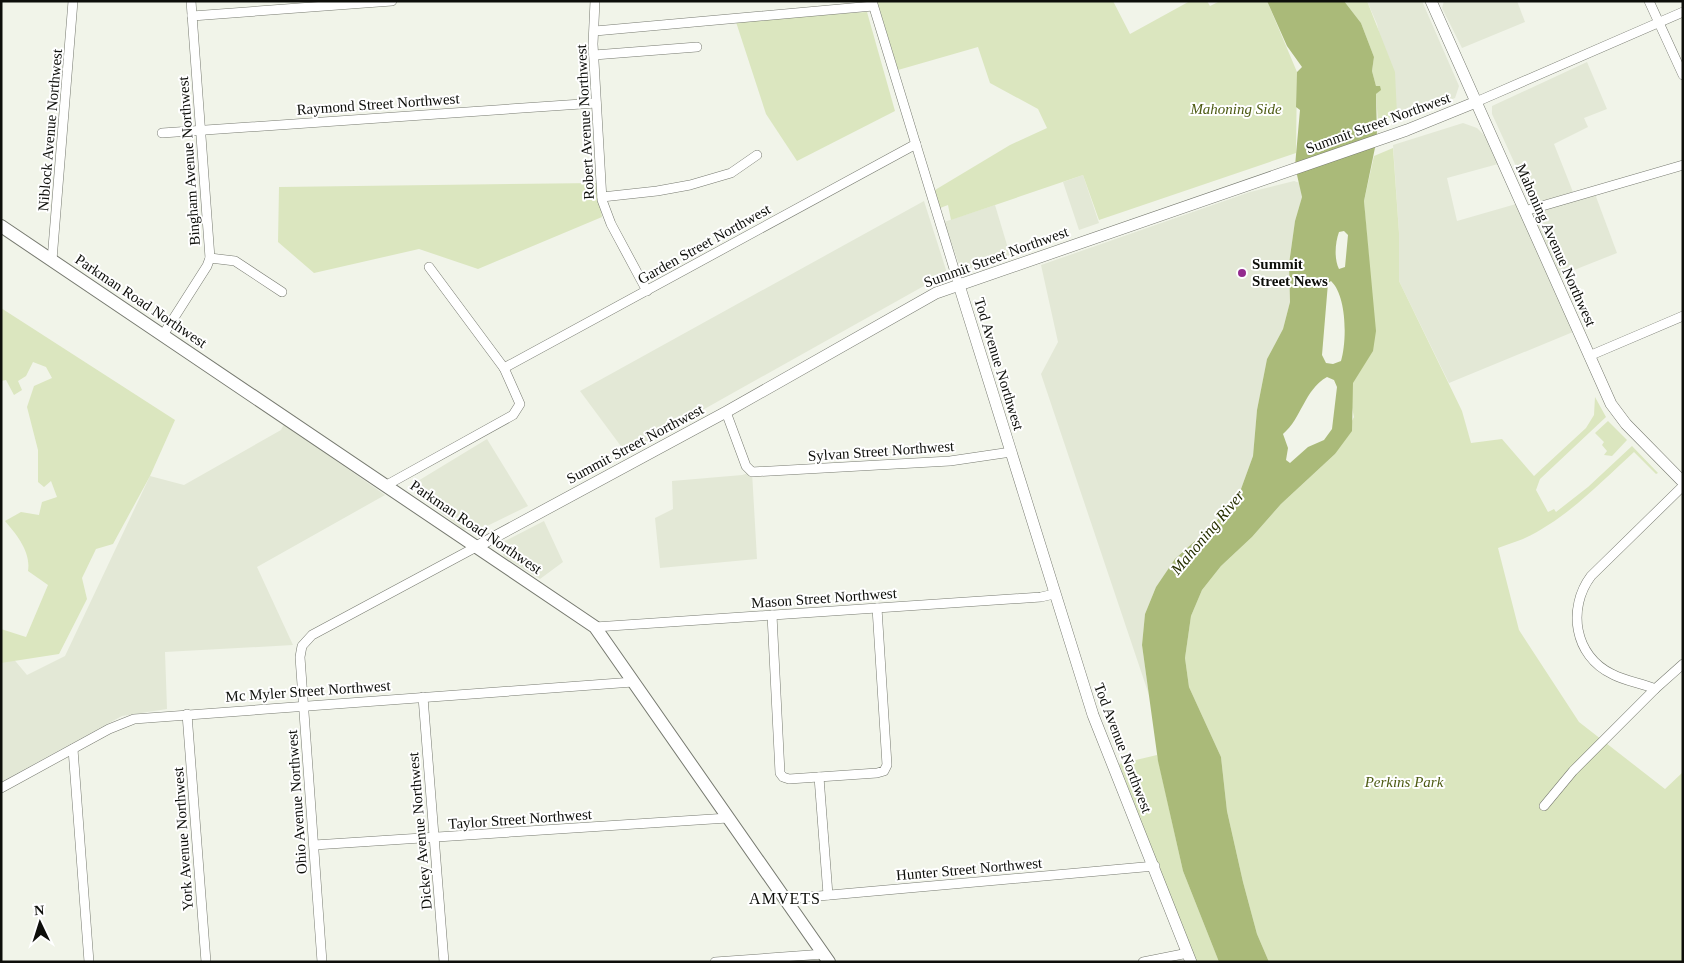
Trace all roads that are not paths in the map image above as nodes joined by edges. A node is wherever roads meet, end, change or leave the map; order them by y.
1 (73, 1) edge
2 (191, 1) edge
3 (392, 1) edge
4 (595, 1) edge
5 (1431, 1) edge
6 (1649, 1) edge
7 (872, 4) edge
8 (1683, 12) edge
9 (192, 16) junction
10 (1659, 22) junction
11 (595, 31) junction
12 (698, 47) dead end
13 (594, 55) junction
14 (1683, 75) edge
15 (1476, 102) junction
16 (596, 103) junction
17 (201, 130) junction
18 (162, 133) dead end
19 (916, 144) junction
20 (758, 154) dead end
21 (1683, 165) edge
22 (602, 196) junction
23 (1525, 211) junction
24 (1, 226) edge
25 (210, 258) junction
26 (52, 260) junction
27 (429, 267) dead end
28 (959, 285) junction
29 (648, 291) junction
30 (282, 292) dead end
31 (1683, 316) edge
32 (162, 335) junction
33 (1589, 356) junction
34 (504, 368) junction
35 (726, 412) junction
36 (1011, 452) junction
37 (1683, 482) edge
38 (385, 486) junction
39 (1683, 486) edge
40 (476, 546) junction
41 (1054, 594) junction
42 (877, 608) junction
43 (772, 615) junction
44 (595, 627) junction
45 (305, 641) joint
46 (1683, 664) edge
47 (633, 682) junction
48 (1655, 689) junction
49 (423, 697) junction
50 (303, 705) junction
51 (187, 714) junction
52 (73, 749) junction
53 (818, 777) junction
54 (1, 788) edge
55 (1544, 806) dead end
56 (728, 818) junction
57 (435, 839) junction
58 (314, 845) junction
59 (1154, 866) junction
60 (828, 895) junction
61 (785, 899) junction
62 (1189, 957) edge
63 (826, 958) edge
64 (89, 962) edge
65 (206, 962) edge
66 (322, 962) edge
67 (444, 962) edge
68 (714, 962) edge
69 (1143, 962) edge

1 - 26 street, Niblock Avenue Northwest
2 - 9 street, Bingham Avenue Northwest
3 - 9 street
4 - 11 street
5 - 15 main road, Mahoning Avenue Northwest
6 - 10 street
7 - 11 street, Tod Avenue Northwest
7 - 19 street, Tod Avenue Northwest
8 - 10 street, Summit Street Northwest
9 - 17 street, Bingham Avenue Northwest
10 - 14 street
10 - 15 street, Summit Street Northwest
11 - 13 street, Robert Avenue Northwest
12 - 13 street
13 - 16 street, Robert Avenue Northwest
15 - 23 main road, Mahoning Avenue Northwest
15 - 28 main road, Summit Street Northwest
16 - 17 street, Raymond Street Northwest
16 - 22 street, Robert Avenue Northwest
17 - 18 street, Raymond Street Northwest
17 - 25 street, Bingham Avenue Northwest
19 - 28 street, Tod Avenue Northwest
19 - 29 street, Garden Street Northwest
20 - 22 street
21 - 23 street
22 - 29 street, Robert Avenue Northwest
23 - 33 main road, Mahoning Avenue Northwest
24 - 26 main road, Parkman Road Northwest
25 - 30 street
25 - 32 street, Bingham Avenue Northwest
26 - 32 main road, Parkman Road Northwest
27 - 34 street
28 - 35 main road, Summit Street Northwest
28 - 36 main road, Tod Avenue Northwest
29 - 34 street, Garden Street Northwest
31 - 33 street
32 - 38 main road, Parkman Road Northwest
33 - 37 main road, Mahoning Avenue Northwest
34 - 38 street
35 - 36 street, Sylvan Street Northwest
35 - 40 main road, Summit Street Northwest
36 - 41 main road, Tod Avenue Northwest
38 - 40 main road, Parkman Road Northwest
39 - 48 street
40 - 44 main road, Parkman Road Northwest
40 - 45 street, Summit Street Northwest
41 - 42 street, Mason Street Northwest
41 - 59 main road, Tod Avenue Northwest
42 - 43 street, Mason Street Northwest
42 - 53 street
43 - 44 street, Mason Street Northwest
43 - 53 street
44 - 47 main road, Parkman Road Northwest
45 - 50 street, Ohio Avenue Northwest
46 - 48 street
47 - 49 street, Mc Myler Street Northwest
47 - 56 main road, Parkman Road Northwest
48 - 55 street
49 - 50 street, Mc Myler Street Northwest
49 - 57 street, Dickey Avenue Northwest
50 - 51 street, Mc Myler Street Northwest
50 - 58 street, Ohio Avenue Northwest
51 - 52 street, Mc Myler Street Northwest
51 - 65 street, York Avenue Northwest
52 - 54 street, Mc Myler Street Northwest
52 - 64 street
53 - 60 street
56 - 57 street, Taylor Street Northwest
56 - 61 main road, Parkman Road Northwest
57 - 58 street, Taylor Street Northwest
57 - 67 street, Dickey Avenue Northwest
58 - 66 street, Ohio Avenue Northwest
59 - 60 street, Hunter Street Northwest
59 - 62 main road, Tod Avenue Northwest
60 - 61 street, Hunter Street Northwest
61 - 63 main road, Parkman Road Northwest
62 - 69 street
63 - 68 street

